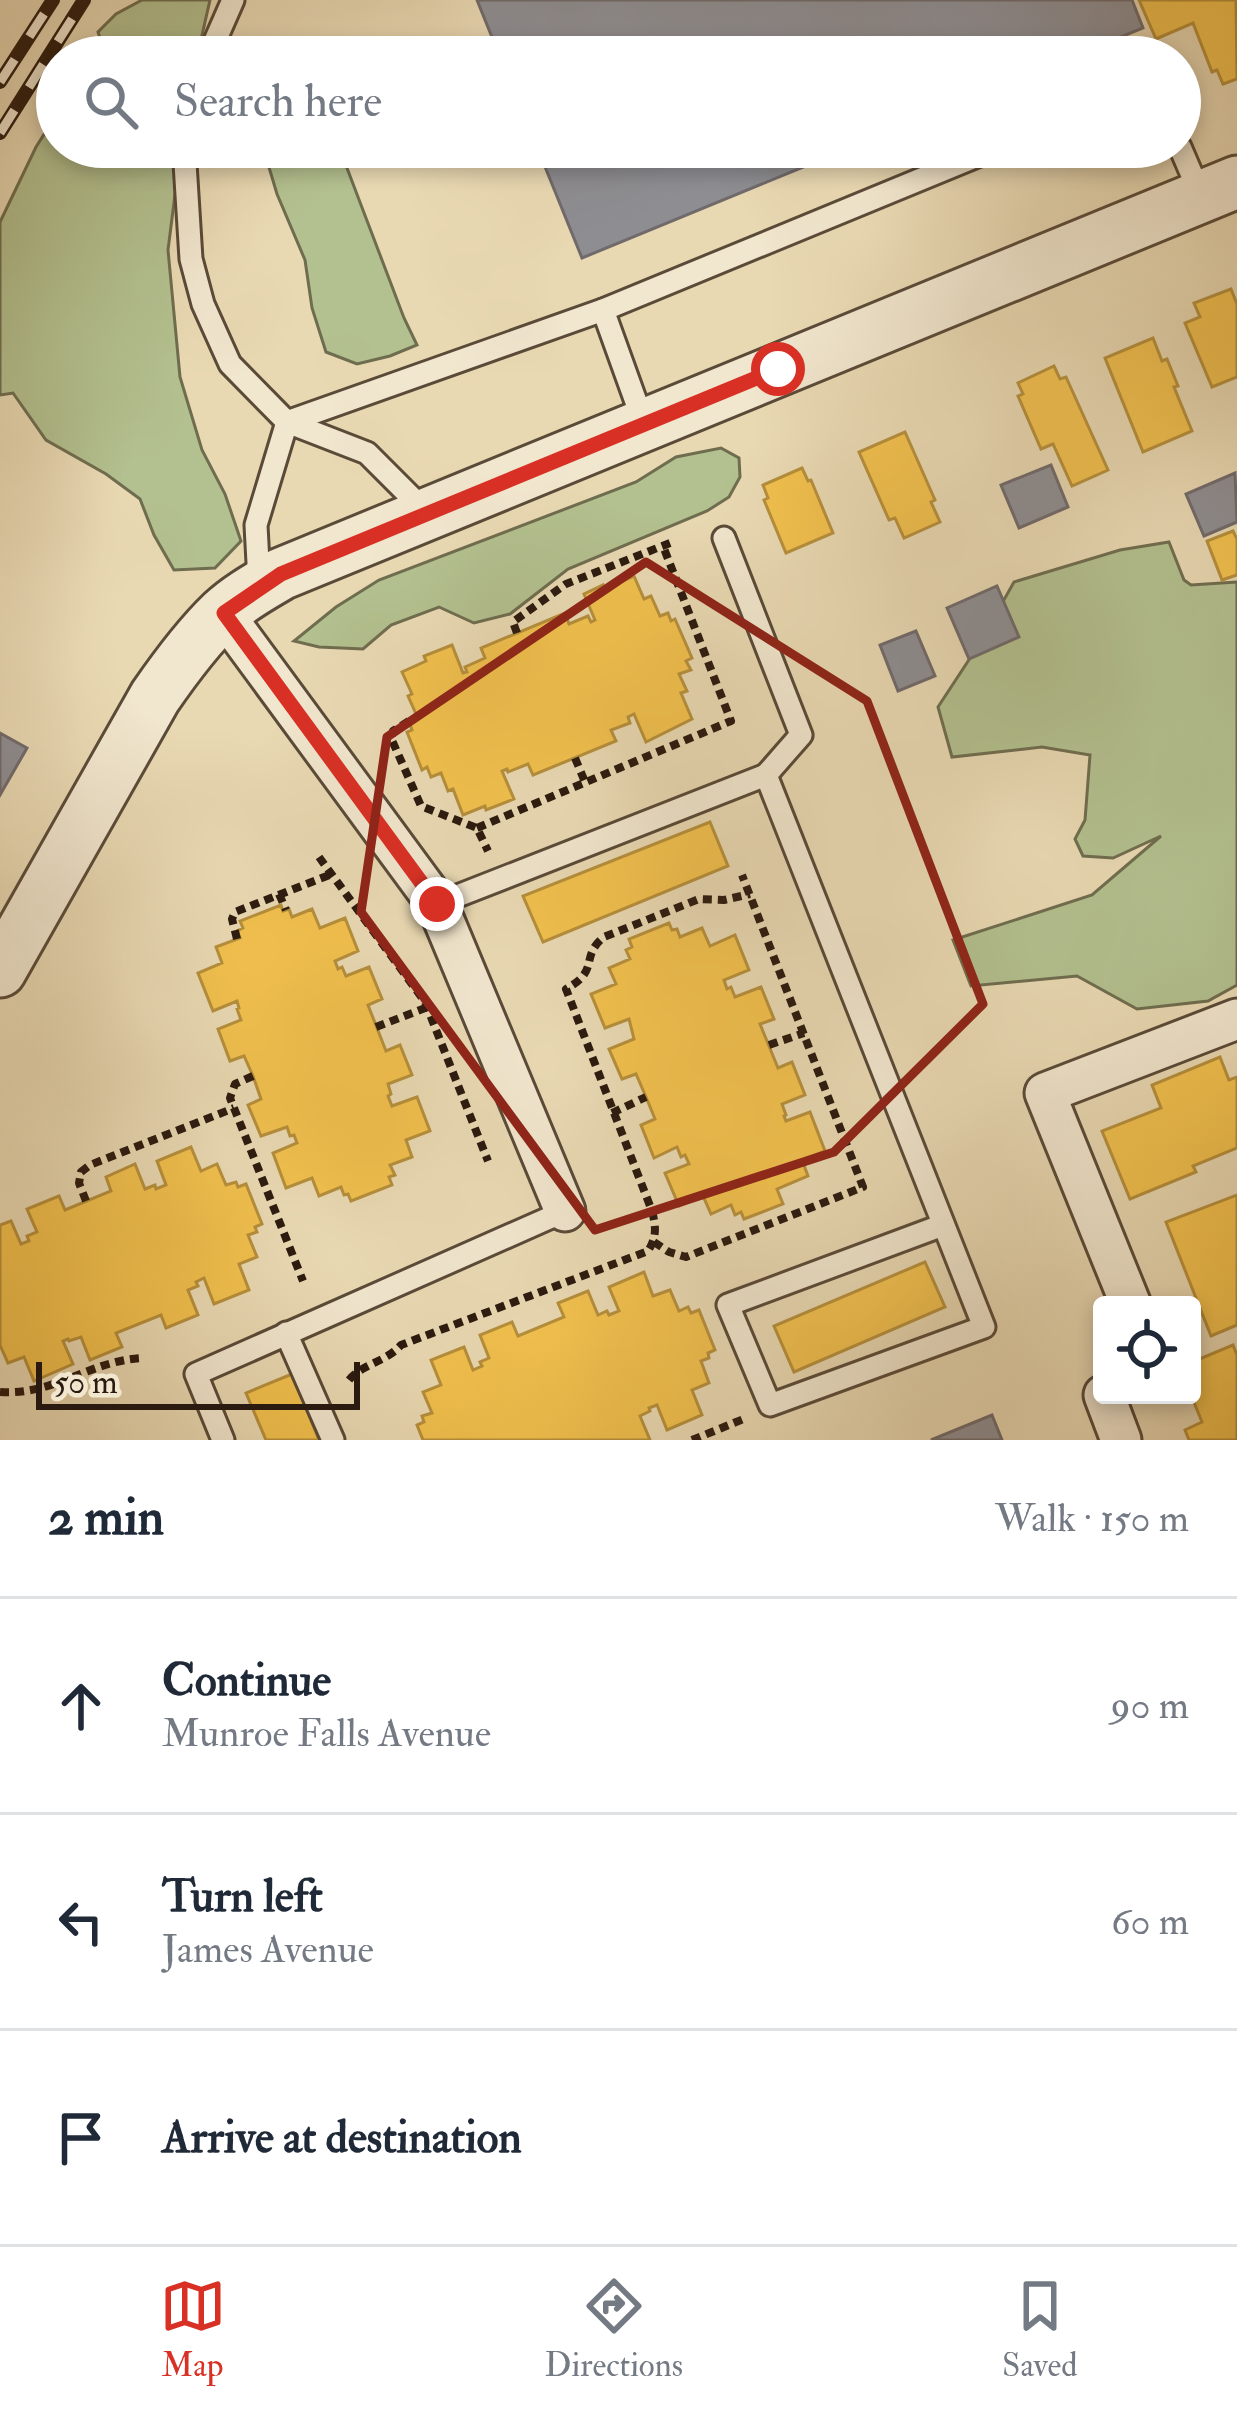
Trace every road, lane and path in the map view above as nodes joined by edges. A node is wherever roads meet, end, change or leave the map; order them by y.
1 (233, 0) edge
2 (217, 36) edge
3 (185, 168) edge
4 (948, 168) edge
5 (1219, 189) edge
6 (603, 310) junction
7 (287, 422) junction
8 (644, 424) junction
9 (427, 514) junction
10 (724, 538) dead end
11 (242, 600) junction
12 (517, 633) dead end
13 (409, 721) dead end
14 (575, 758) dead end
15 (766, 776) junction
16 (585, 782) junction
17 (477, 828) junction
18 (319, 857) dead end
19 (492, 859) dead end
20 (332, 874) junction
21 (742, 875) dead end
22 (279, 894) junction
23 (437, 904) junction
24 (286, 910) dead end
25 (237, 939) dead end
26 (0, 971) edge
27 (428, 1007) junction
28 (1237, 1018) edge
29 (376, 1027) dead end
30 (804, 1033) junction
31 (769, 1045) dead end
32 (253, 1076) dead end
33 (646, 1097) dead end
34 (234, 1108) junction
35 (612, 1113) dead end
36 (488, 1161) dead end
37 (86, 1201) dead end
38 (565, 1211) joint
39 (943, 1225) junction
40 (654, 1242) dead end
41 (303, 1281) dead end
42 (1127, 1296) edge
43 (286, 1334) junction
44 (142, 1358) dead end
45 (0, 1392) edge
46 (1107, 1404) edge
47 (757, 1414) dead end
48 (223, 1440) edge
49 (333, 1440) edge
50 (692, 1440) edge
51 (1121, 1440) edge

1 - 2 lane
3 - 7 lane
4 - 6 lane
5 - 8 street
6 - 7 lane
6 - 8 lane
7 - 9 lane
7 - 11 lane
8 - 9 street
9 - 11 street
10 - 15 lane
11 - 23 street
11 - 26 street
12 - 16 path
13 - 17 path
14 - 16 path
15 - 23 lane
15 - 39 lane
16 - 17 path
17 - 19 path
18 - 20 path
20 - 22 path
20 - 27 path
21 - 30 path
22 - 24 path
22 - 25 path
23 - 38 street
27 - 29 path
27 - 36 path
28 - 42 street
30 - 31 path
30 - 40 path
32 - 34 path
33 - 35 path
34 - 37 path
34 - 41 path
38 - 43 lane
39 - 39 lane
43 - 48 lane
43 - 49 lane
44 - 45 path
46 - 51 street
47 - 50 path

